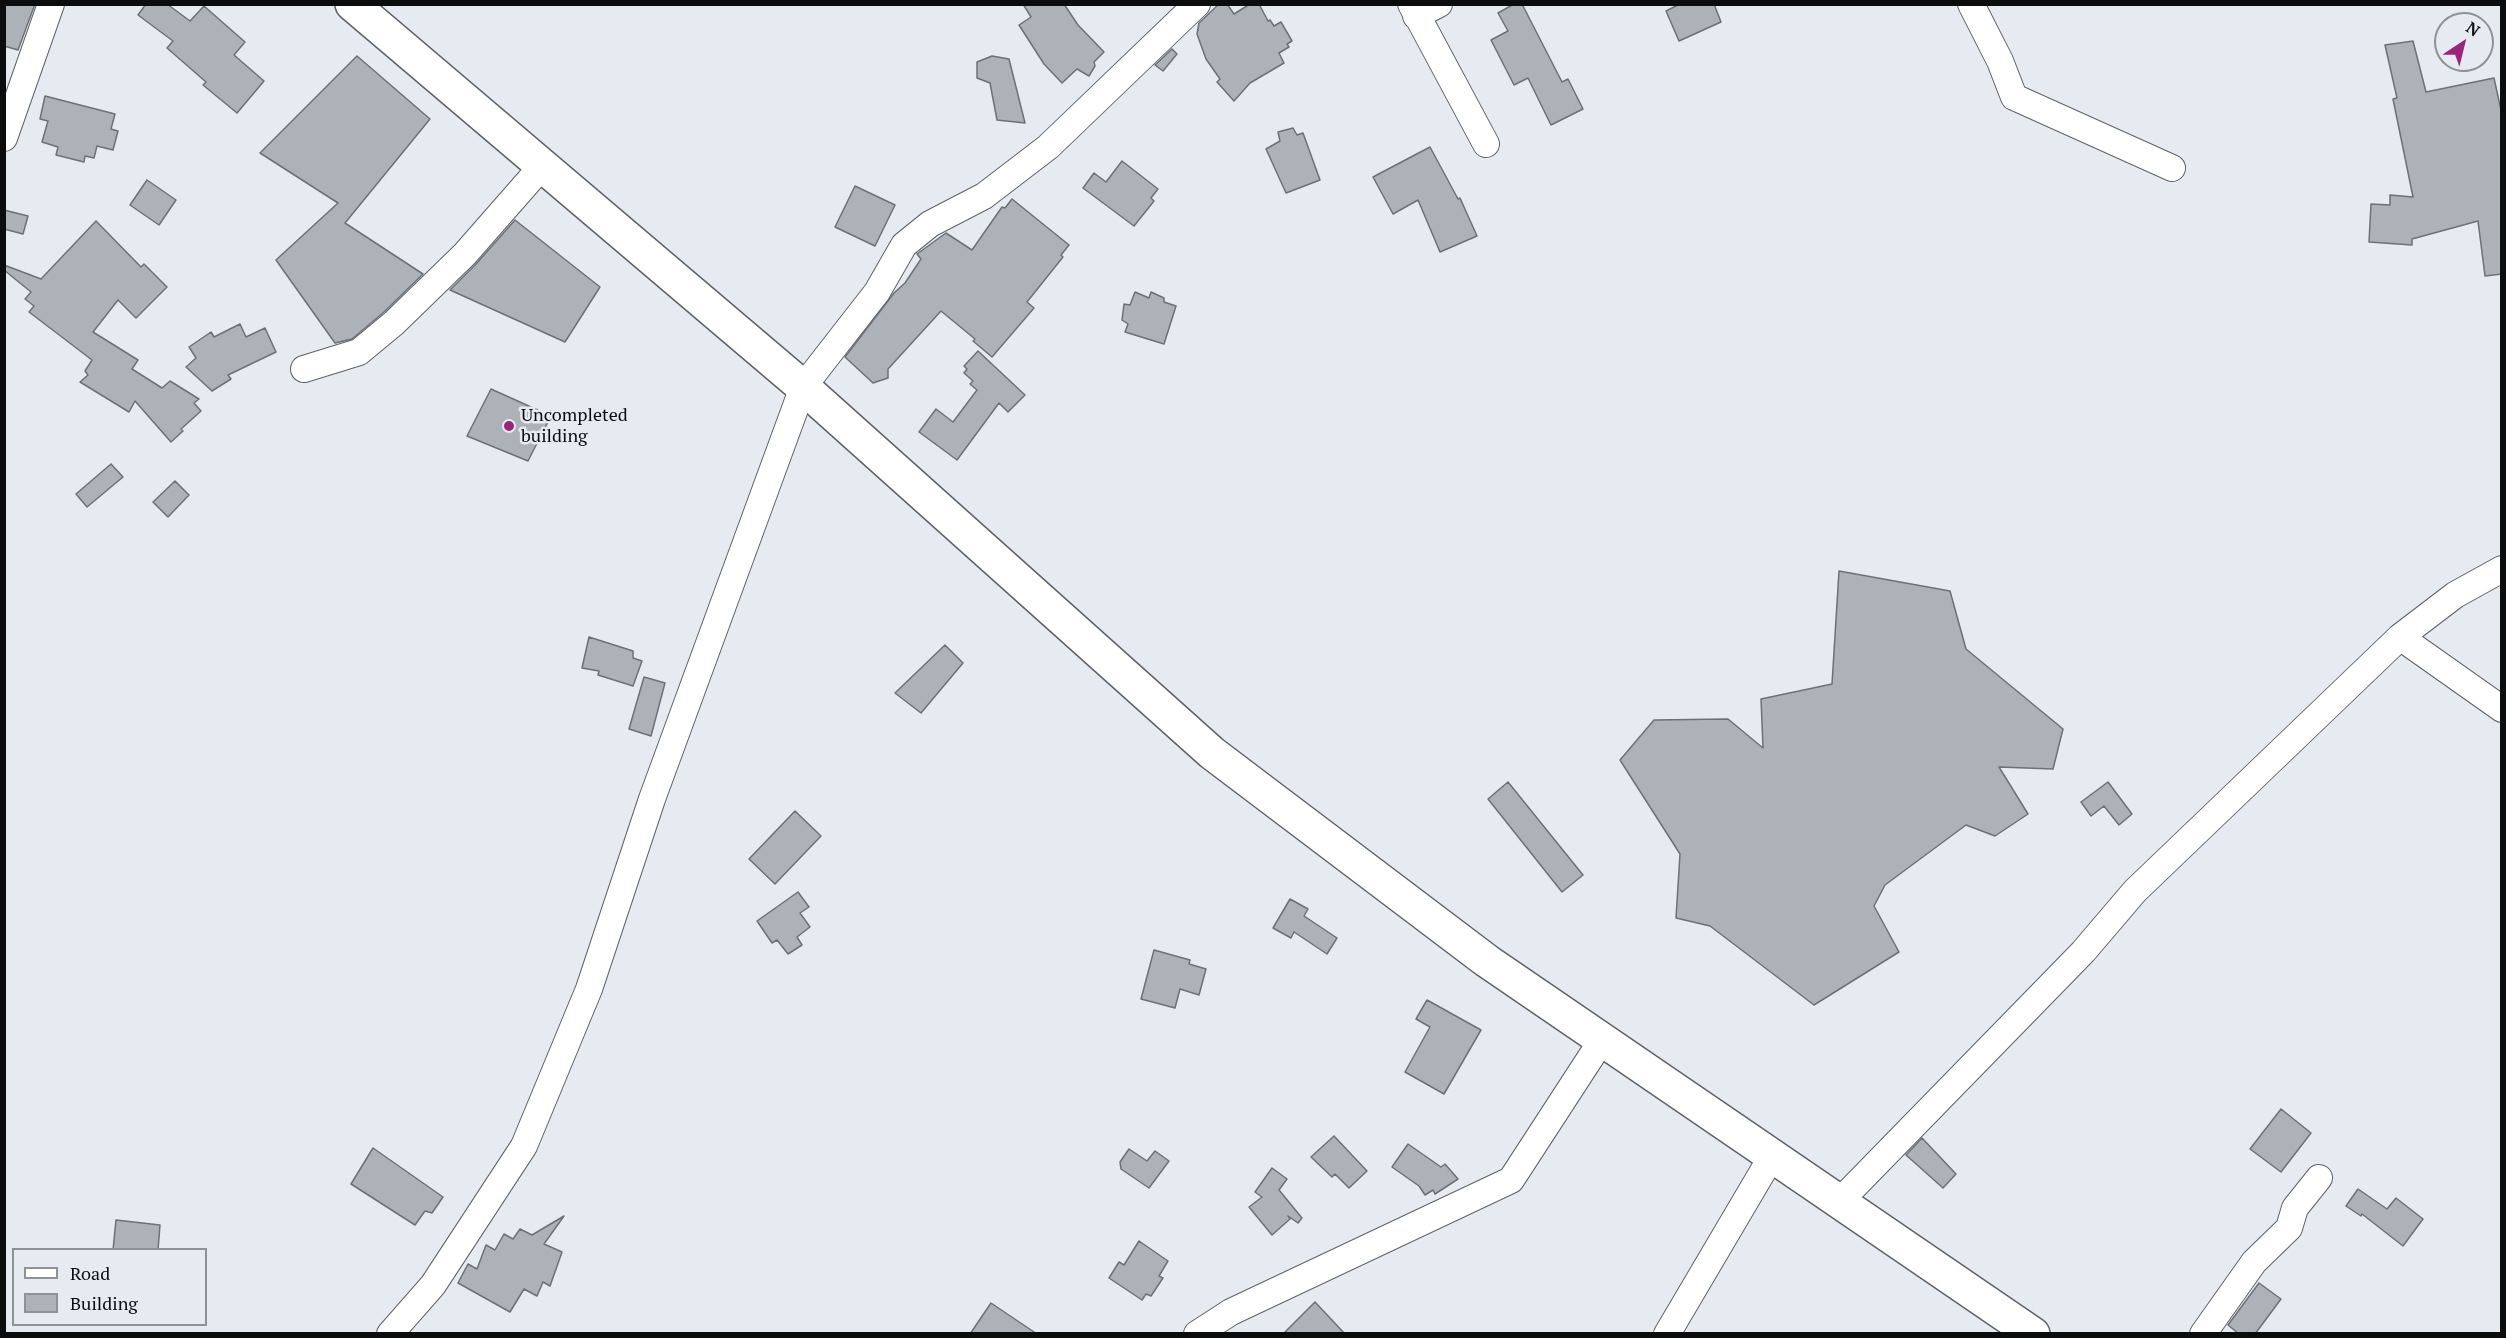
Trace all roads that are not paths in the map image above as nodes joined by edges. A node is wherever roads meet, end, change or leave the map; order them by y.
1 (51, 4) edge
2 (352, 4) edge
3 (1197, 4) edge
4 (1439, 4) edge
5 (1971, 4) edge
6 (1414, 10) edge
7 (6, 130) edge
8 (1486, 144) dead end
9 (543, 165) junction
10 (2172, 168) dead end
11 (304, 369) dead end
12 (803, 387) junction
13 (2502, 569) edge
14 (2400, 638) junction
15 (2502, 709) edge
16 (1602, 1040) junction
17 (1772, 1156) junction
18 (2319, 1178) dead end
19 (1840, 1201) junction
20 (390, 1334) edge
21 (1197, 1334) edge
22 (1667, 1334) edge
23 (2033, 1334) edge
24 (2203, 1334) edge

1 - 7 street
2 - 9 main road
3 - 12 street
4 - 6 street
5 - 10 street
6 - 8 street
9 - 11 street
9 - 12 main road
12 - 16 main road
12 - 20 street
13 - 14 street
14 - 15 street
14 - 19 street
16 - 17 main road
16 - 21 street
17 - 19 main road
17 - 22 street
18 - 24 street
19 - 23 main road

